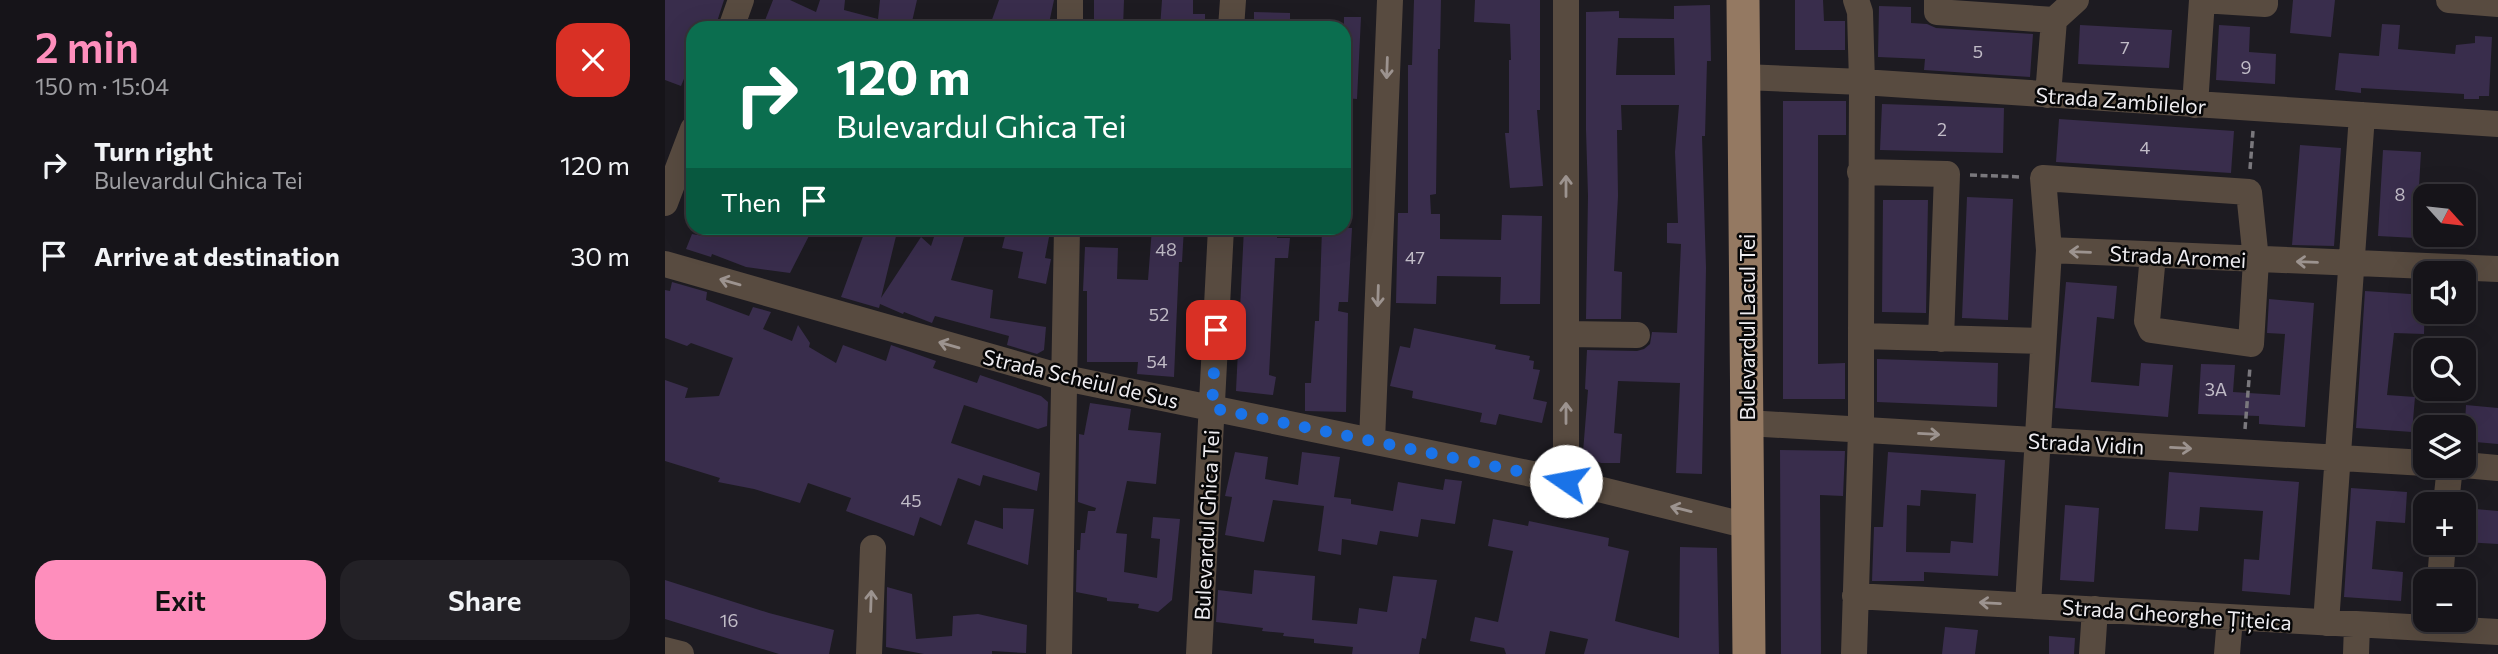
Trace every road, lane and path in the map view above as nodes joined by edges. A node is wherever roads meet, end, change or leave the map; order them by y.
1 (741, 0) edge
2 (1070, 0) edge
3 (1233, 0) edge
4 (1390, 0) edge
5 (1566, 0) edge
6 (1743, 0) edge
7 (1856, 0) edge
8 (1937, 0) edge
9 (2076, 0) edge
10 (2202, 0) edge
11 (2265, 0) edge
12 (2449, 0) edge
13 (2498, 4) edge
14 (2054, 20) junction
15 (734, 21) edge
16 (1070, 21) edge
17 (1232, 21) edge
18 (1744, 77) junction
19 (1862, 82) junction
20 (2048, 95) junction
21 (2195, 105) junction
22 (2254, 109) junction
23 (2362, 115) junction
24 (2498, 124) edge
25 (686, 146) edge
26 (1860, 173) junction
27 (1947, 174) junction
28 (2043, 178) junction
29 (2249, 192) junction
30 (666, 195) edge
31 (1067, 235) edge
32 (1221, 235) edge
33 (2049, 250) junction
34 (2153, 255) junction
35 (2256, 260) junction
36 (665, 264) edge
37 (2352, 264) junction
38 (2498, 269) edge
39 (1566, 334) junction
40 (1637, 335) dead end
41 (1861, 336) junction
42 (1941, 339) junction
43 (2042, 341) junction
44 (2251, 344) junction
45 (1065, 378) junction
46 (1212, 408) junction
47 (1747, 423) junction
48 (1861, 430) junction
49 (1372, 440) junction
50 (2037, 440) junction
51 (2244, 451) junction
52 (2339, 457) junction
53 (2413, 462) edge
54 (2476, 466) edge
55 (2498, 468) edge
56 (1566, 481) junction
57 (1748, 526) junction
58 (873, 548) dead end
59 (1855, 596) junction
60 (2028, 605) junction
61 (2095, 609) junction
62 (2230, 618) junction
63 (2326, 623) junction
64 (2413, 624) edge
65 (2357, 625) junction
66 (2476, 629) edge
67 (2498, 632) edge
68 (665, 650) edge
69 (681, 654) edge
70 (869, 654) edge
71 (1059, 654) edge
72 (1199, 654) edge
73 (1749, 654) edge
74 (1854, 654) edge
75 (2092, 654) edge
76 (2227, 654) edge
77 (2356, 654) edge

1 - 15 street
2 - 16 street
3 - 17 street
4 -> 49 street
39 -> 5 street
6 - 18 main road, Bulevardul Lacul Tei
7 - 19 street
8 - 14 street
9 - 14 street
10 - 11 street
10 - 21 street
12 - 13 street
14 - 20 street
18 - 19 street, Strada Zambilelor
18 - 47 main road, Bulevardul Lacul Tei
19 - 20 street, Strada Zambilelor
19 - 26 street
20 - 21 street, Strada Zambilelor
21 - 22 street, Strada Zambilelor
22 - 23 street, Strada Zambilelor
22 - 29 path
23 - 24 street, Strada Zambilelor
23 - 37 street
25 - 30 street
26 - 27 street
26 - 41 street
27 - 28 path
27 - 42 street
28 - 29 street
28 - 33 street
29 - 35 street
31 - 45 street
32 - 46 street, Bulevardul Ghica Tei
34 -> 33 street, Strada Aromei
33 - 43 street
34 - 35 street, Strada Aromei
34 - 44 street
37 -> 35 street, Strada Aromei
35 - 44 street
45 -> 36 street, Strada Scheiul de Sus
37 - 38 street, Strada Aromei
37 - 52 street
39 - 40 street
56 -> 39 street
41 - 42 street
41 - 48 street
42 - 43 street
43 - 50 street
44 - 51 path
45 - 46 street, Strada Scheiul de Sus
45 - 71 street
46 - 49 street, Strada Scheiul de Sus
46 - 72 street, Bulevardul Ghica Tei
47 - 48 street, Strada Vidin
47 - 57 main road, Bulevardul Lacul Tei
48 -> 50 street, Strada Vidin
48 - 59 street
49 - 56 street, Strada Scheiul de Sus
50 -> 51 street, Strada Vidin
50 - 60 street
51 - 52 street, Strada Vidin
52 - 53 street, Strada Vidin
52 - 63 street
54 - 55 street
57 -> 56 street, Strada Scheiul de Sus
57 - 73 main road, Bulevardul Lacul Tei
70 -> 58 street
60 -> 59 street, Strada Gheorghe Țițeica
59 - 74 street
60 - 61 street, Strada Gheorghe Țițeica
61 - 62 street, Strada Gheorghe Țițeica
61 - 75 street
62 - 63 street, Strada Gheorghe Țițeica
62 - 76 street
63 - 65 street, Strada Gheorghe Țițeica
64 - 65 street, Strada Gheorghe Țițeica
65 - 77 street
66 - 67 street, Strada Gheorghe Țițeica
68 - 69 street

